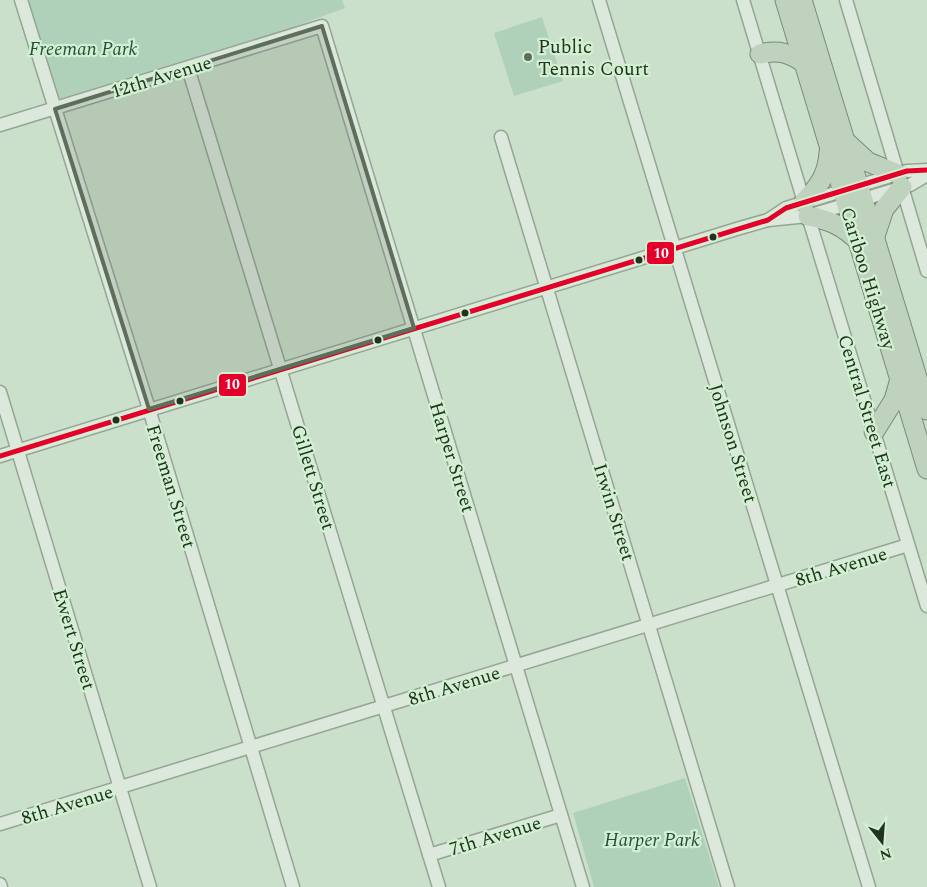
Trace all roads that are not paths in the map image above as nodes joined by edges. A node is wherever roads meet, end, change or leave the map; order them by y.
1 (21, 0) edge
2 (599, 0) edge
3 (743, 0) edge
4 (846, 0) edge
5 (798, 7) edge
6 (322, 26) joint
7 (767, 52) junction
8 (804, 63) junction
9 (188, 68) junction
10 (55, 108) junction
11 (0, 125) edge
12 (501, 137) dead end
13 (837, 142) junction
14 (927, 170) edge
15 (927, 175) edge
16 (900, 181) junction
17 (852, 195) junction
18 (806, 209) junction
19 (866, 241) junction
20 (675, 247) junction
21 (927, 271) edge
22 (548, 287) junction
23 (414, 328) junction
24 (281, 369) junction
25 (900, 379) junction
26 (0, 392) edge
27 (149, 409) junction
28 (927, 410) edge
29 (874, 432) junction
30 (18, 450) junction
31 (0, 456) edge
32 (927, 469) edge
33 (908, 545) junction
34 (777, 586) junction
35 (927, 606) edge
36 (648, 625) junction
37 (516, 666) junction
38 (384, 707) junction
39 (250, 747) junction
40 (120, 787) junction
41 (561, 815) junction
42 (0, 824) edge
43 (429, 855) junction
44 (150, 887) edge
45 (293, 887) edge
46 (439, 887) edge
47 (583, 887) edge
48 (728, 887) edge
49 (870, 887) edge

1 - 10 street, Freeman Street
2 - 20 street, Johnson Street
3 - 7 street, Central Street East
4 - 16 street
5 - 7 highway
5 - 8 highway, Cariboo Highway
5 - 13 highway, Cariboo Highway
6 - 9 street, 12th Avenue
6 - 23 street, Harper Street
7 - 8 highway
7 - 18 street, Central Street East
8 - 13 highway, Cariboo Highway
9 - 10 street, 12th Avenue
9 - 24 street, Gillett Street
10 - 11 street, 12th Avenue
10 - 27 street, Freeman Street
12 - 22 street, Irwin Street
13 - 16 highway
13 - 17 highway, Cariboo Highway
13 - 18 highway
14 - 16 street
15 - 16 street
16 - 17 street
16 - 19 highway
16 - 21 street
17 - 18 street
17 - 19 highway, Cariboo Highway
18 - 19 highway
18 - 20 street
18 - 29 street, Central Street East
19 - 25 highway, Cariboo Highway
19 - 28 highway, Cariboo Highway
20 - 22 street
20 - 34 street, Johnson Street
22 - 23 street
22 - 36 street, Irwin Street
23 - 24 street
23 - 37 street, Harper Street
24 - 27 street
24 - 38 street, Gillett Street
25 - 29 highway
25 - 32 highway, Cariboo Highway
26 - 30 street, Ewert Street
27 - 30 street
27 - 39 street, Freeman Street
29 - 33 street, Central Street East
30 - 31 street
30 - 40 street, Ewert Street
33 - 34 street, 8th Avenue
33 - 35 street, Central Street East
34 - 36 street, 8th Avenue
34 - 49 street, Johnson Street
36 - 37 street, 8th Avenue
36 - 48 street, Irwin Street
37 - 38 street, 8th Avenue
37 - 41 street, Harper Street
38 - 39 street, 8th Avenue
38 - 43 street, Gillett Street
39 - 40 street, 8th Avenue
39 - 45 street, Freeman Street
40 - 42 street, 8th Avenue
40 - 44 street, Ewert Street
41 - 43 street, 7th Avenue
41 - 47 street, Harper Street
43 - 46 street, Gillett Street

